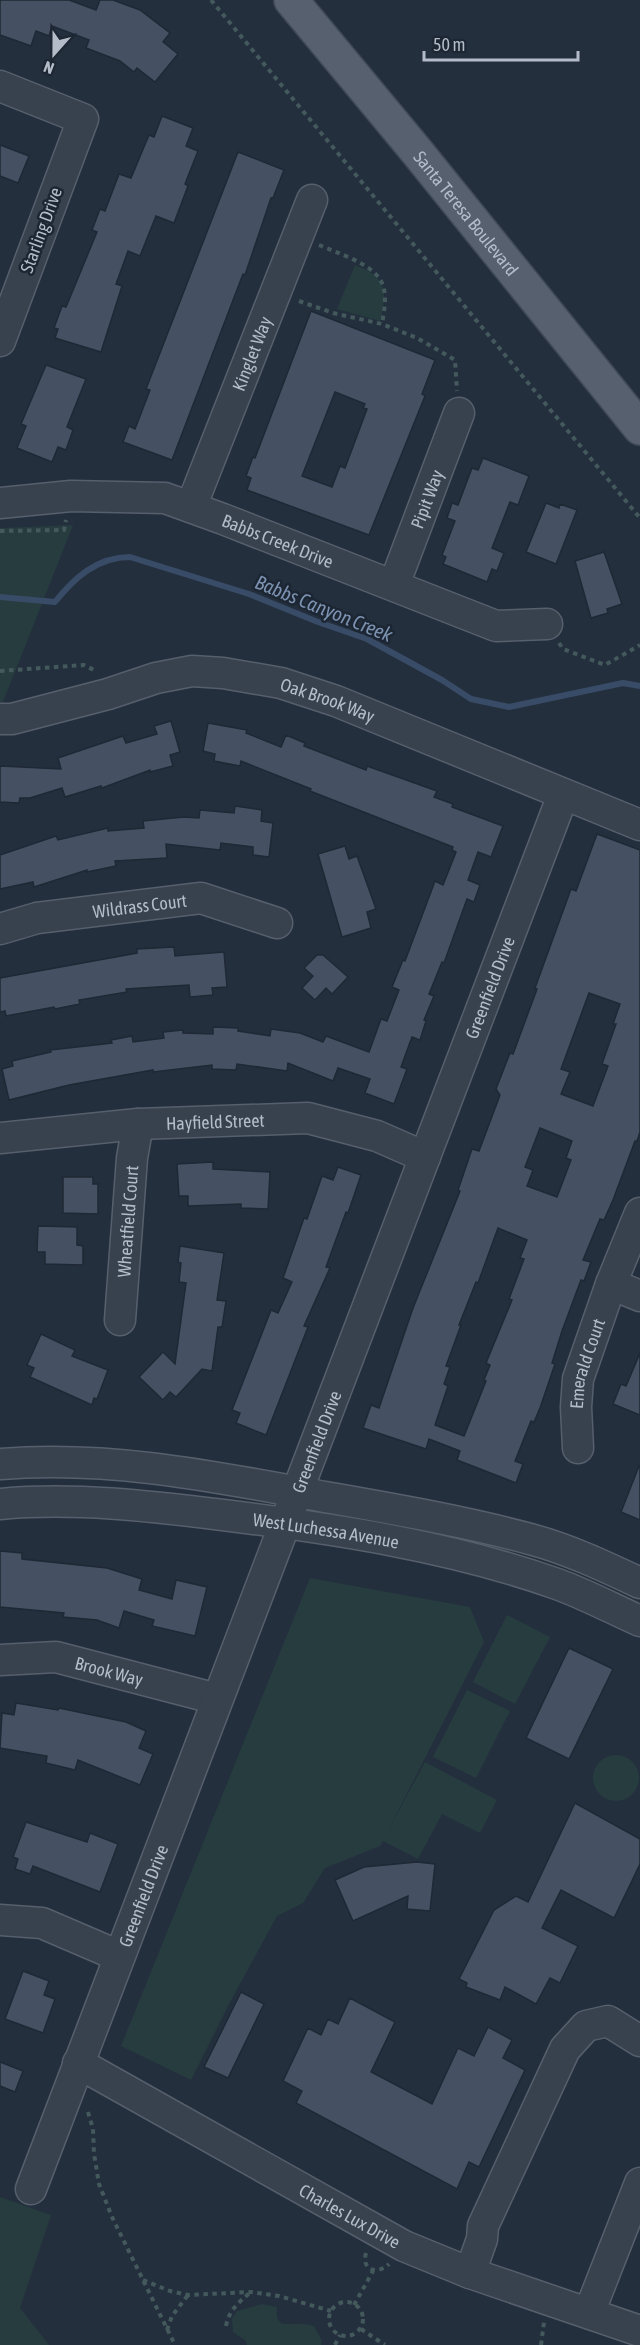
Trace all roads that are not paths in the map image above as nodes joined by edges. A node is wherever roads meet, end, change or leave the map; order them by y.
1 (291, 0) edge
2 (0, 86) edge
3 (312, 200) dead end
4 (0, 341) edge
5 (459, 413) road end
6 (640, 428) edge
7 (0, 503) edge
8 (191, 507) junction
9 (394, 585) junction
10 (547, 624) road end
11 (0, 719) edge
12 (563, 795) junction
13 (640, 825) edge
14 (277, 923) dead end
15 (0, 929) edge
16 (138, 1124) junction
17 (0, 1138) edge
18 (424, 1157) junction
19 (640, 1213) edge
20 (611, 1284) junction
21 (640, 1296) edge
22 (120, 1320) dead end
23 (578, 1448) dead end
24 (0, 1464) edge
25 (297, 1491) junction
26 (0, 1504) edge
27 (285, 1523) junction
28 (640, 1582) edge
29 (640, 1621) edge
30 (0, 1660) edge
31 (217, 1698) junction
32 (0, 1920) edge
33 (119, 1956) junction
34 (640, 2042) edge
35 (78, 2063) junction
36 (640, 2183) edge
37 (31, 2189) dead end
38 (470, 2273) junction
39 (589, 2313) junction
40 (640, 2331) edge

1 - 6 main road, Santa Teresa Boulevard
2 - 4 street, Starling Drive
3 - 8 street, Kinglet Way
5 - 9 street, Pipit Way
7 - 8 street, Babbs Creek Drive
8 - 9 street, Babbs Creek Drive
9 - 10 street, Babbs Creek Drive
11 - 12 street, Oak Brook Way
12 - 13 street, Oak Brook Way
12 - 18 street, Greenfield Drive
14 - 15 street, Wildrass Court
16 - 17 street, Hayfield Street
16 - 18 street, Hayfield Street
16 - 22 street, Wheatfield Court
18 - 25 street, Greenfield Drive
19 - 20 street, Emerald Court
20 - 21 street
20 - 23 street, Emerald Court
24 - 25 street, West Luchessa Avenue
25 - 27 street, Greenfield Drive
25 - 28 street, West Luchessa Avenue
26 - 27 street, West Luchessa Avenue
27 - 29 street, West Luchessa Avenue
27 - 31 street, Greenfield Drive
30 - 31 street, Brook Way
31 - 33 street, Greenfield Drive
32 - 33 street
33 - 35 street, Greenfield Drive
34 - 38 street
35 - 37 street, Greenfield Drive
35 - 38 street, Charles Lux Drive
36 - 39 street
38 - 39 street, Charles Lux Drive
39 - 40 street, Charles Lux Drive

